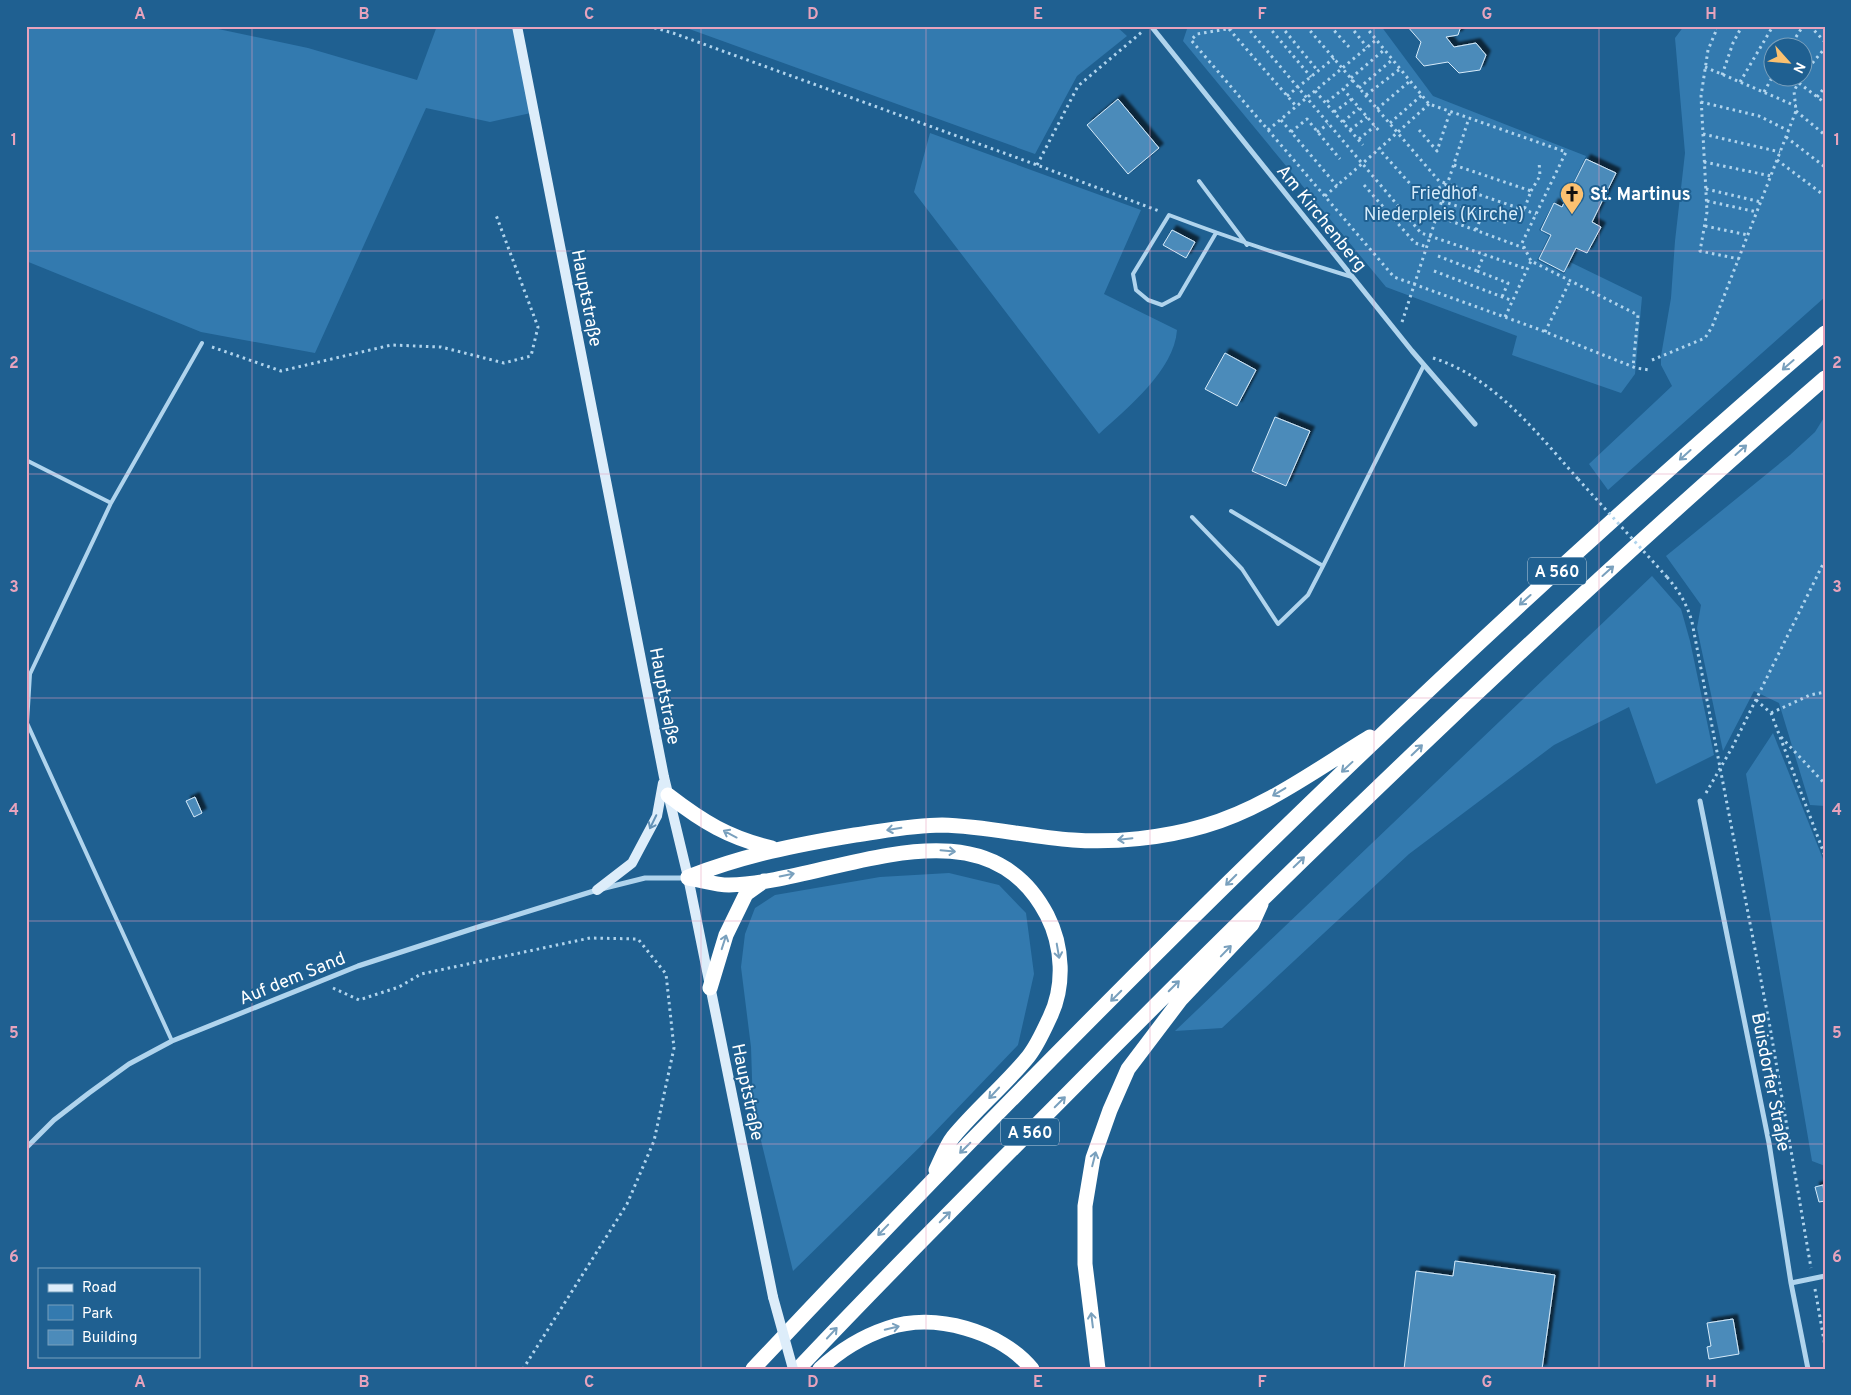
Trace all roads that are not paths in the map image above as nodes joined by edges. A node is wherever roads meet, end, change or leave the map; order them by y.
1 (517, 26) edge
2 (1150, 26) edge
3 (1199, 181) dead end
4 (1216, 233) junction
5 (1247, 245) junction
6 (1352, 277) junction
7 (1825, 333) edge
8 (202, 343) road end
9 (1424, 364) junction
10 (1825, 378) edge
11 (1475, 424) dead end
12 (26, 460) edge
13 (111, 503) junction
14 (1231, 511) dead end
15 (1192, 517) dead end
16 (1322, 566) junction
17 (1396, 722) junction
18 (664, 777) junction
19 (668, 795) junction
20 (1700, 801) road end
21 (776, 848) junction
22 (688, 878) junction
23 (767, 879) junction
24 (597, 890) junction
25 (1264, 896) junction
26 (710, 988) junction
27 (172, 1040) junction
28 (26, 1148) edge
29 (930, 1183) junction
30 (1825, 1276) edge
31 (1791, 1283) junction
32 (753, 1369) edge
33 (793, 1369) edge
34 (798, 1369) edge
35 (820, 1369) edge
36 (1032, 1369) edge
37 (1098, 1369) edge
38 (1808, 1369) edge

1 - 18 main road, Hauptstraße
2 - 6 street, Am Kirchenberg
3 - 5 lane
4 - 4 lane
4 - 5 lane
5 - 6 lane
6 - 9 street, Am Kirchenberg
7 -> 17 highway, A 560
8 - 13 lane
9 - 11 street, Am Kirchenberg
9 - 16 lane
25 -> 10 highway, A 560
12 - 13 lane
13 - 27 lane
14 - 16 lane
15 - 16 lane
17 -> 21 highway
17 -> 29 highway, A 560
18 - 19 main road, Hauptstraße
18 -> 24 main road
21 -> 19 highway
19 - 22 main road, Hauptstraße
20 - 31 street, Buisdorfer Straße
21 - 22 highway
22 - 23 highway
22 - 24 street, Auf dem Sand
22 - 26 main road, Hauptstraße
26 -> 23 highway
23 -> 29 highway
24 - 27 street, Auf dem Sand
34 -> 25 highway, A 560
37 -> 25 highway
26 - 33 main road, Hauptstraße, bridge
27 - 28 street, Auf dem Sand
29 -> 32 highway, A 560
30 - 31 street
31 - 38 street, Buisdorfer Straße
35 -> 36 highway

